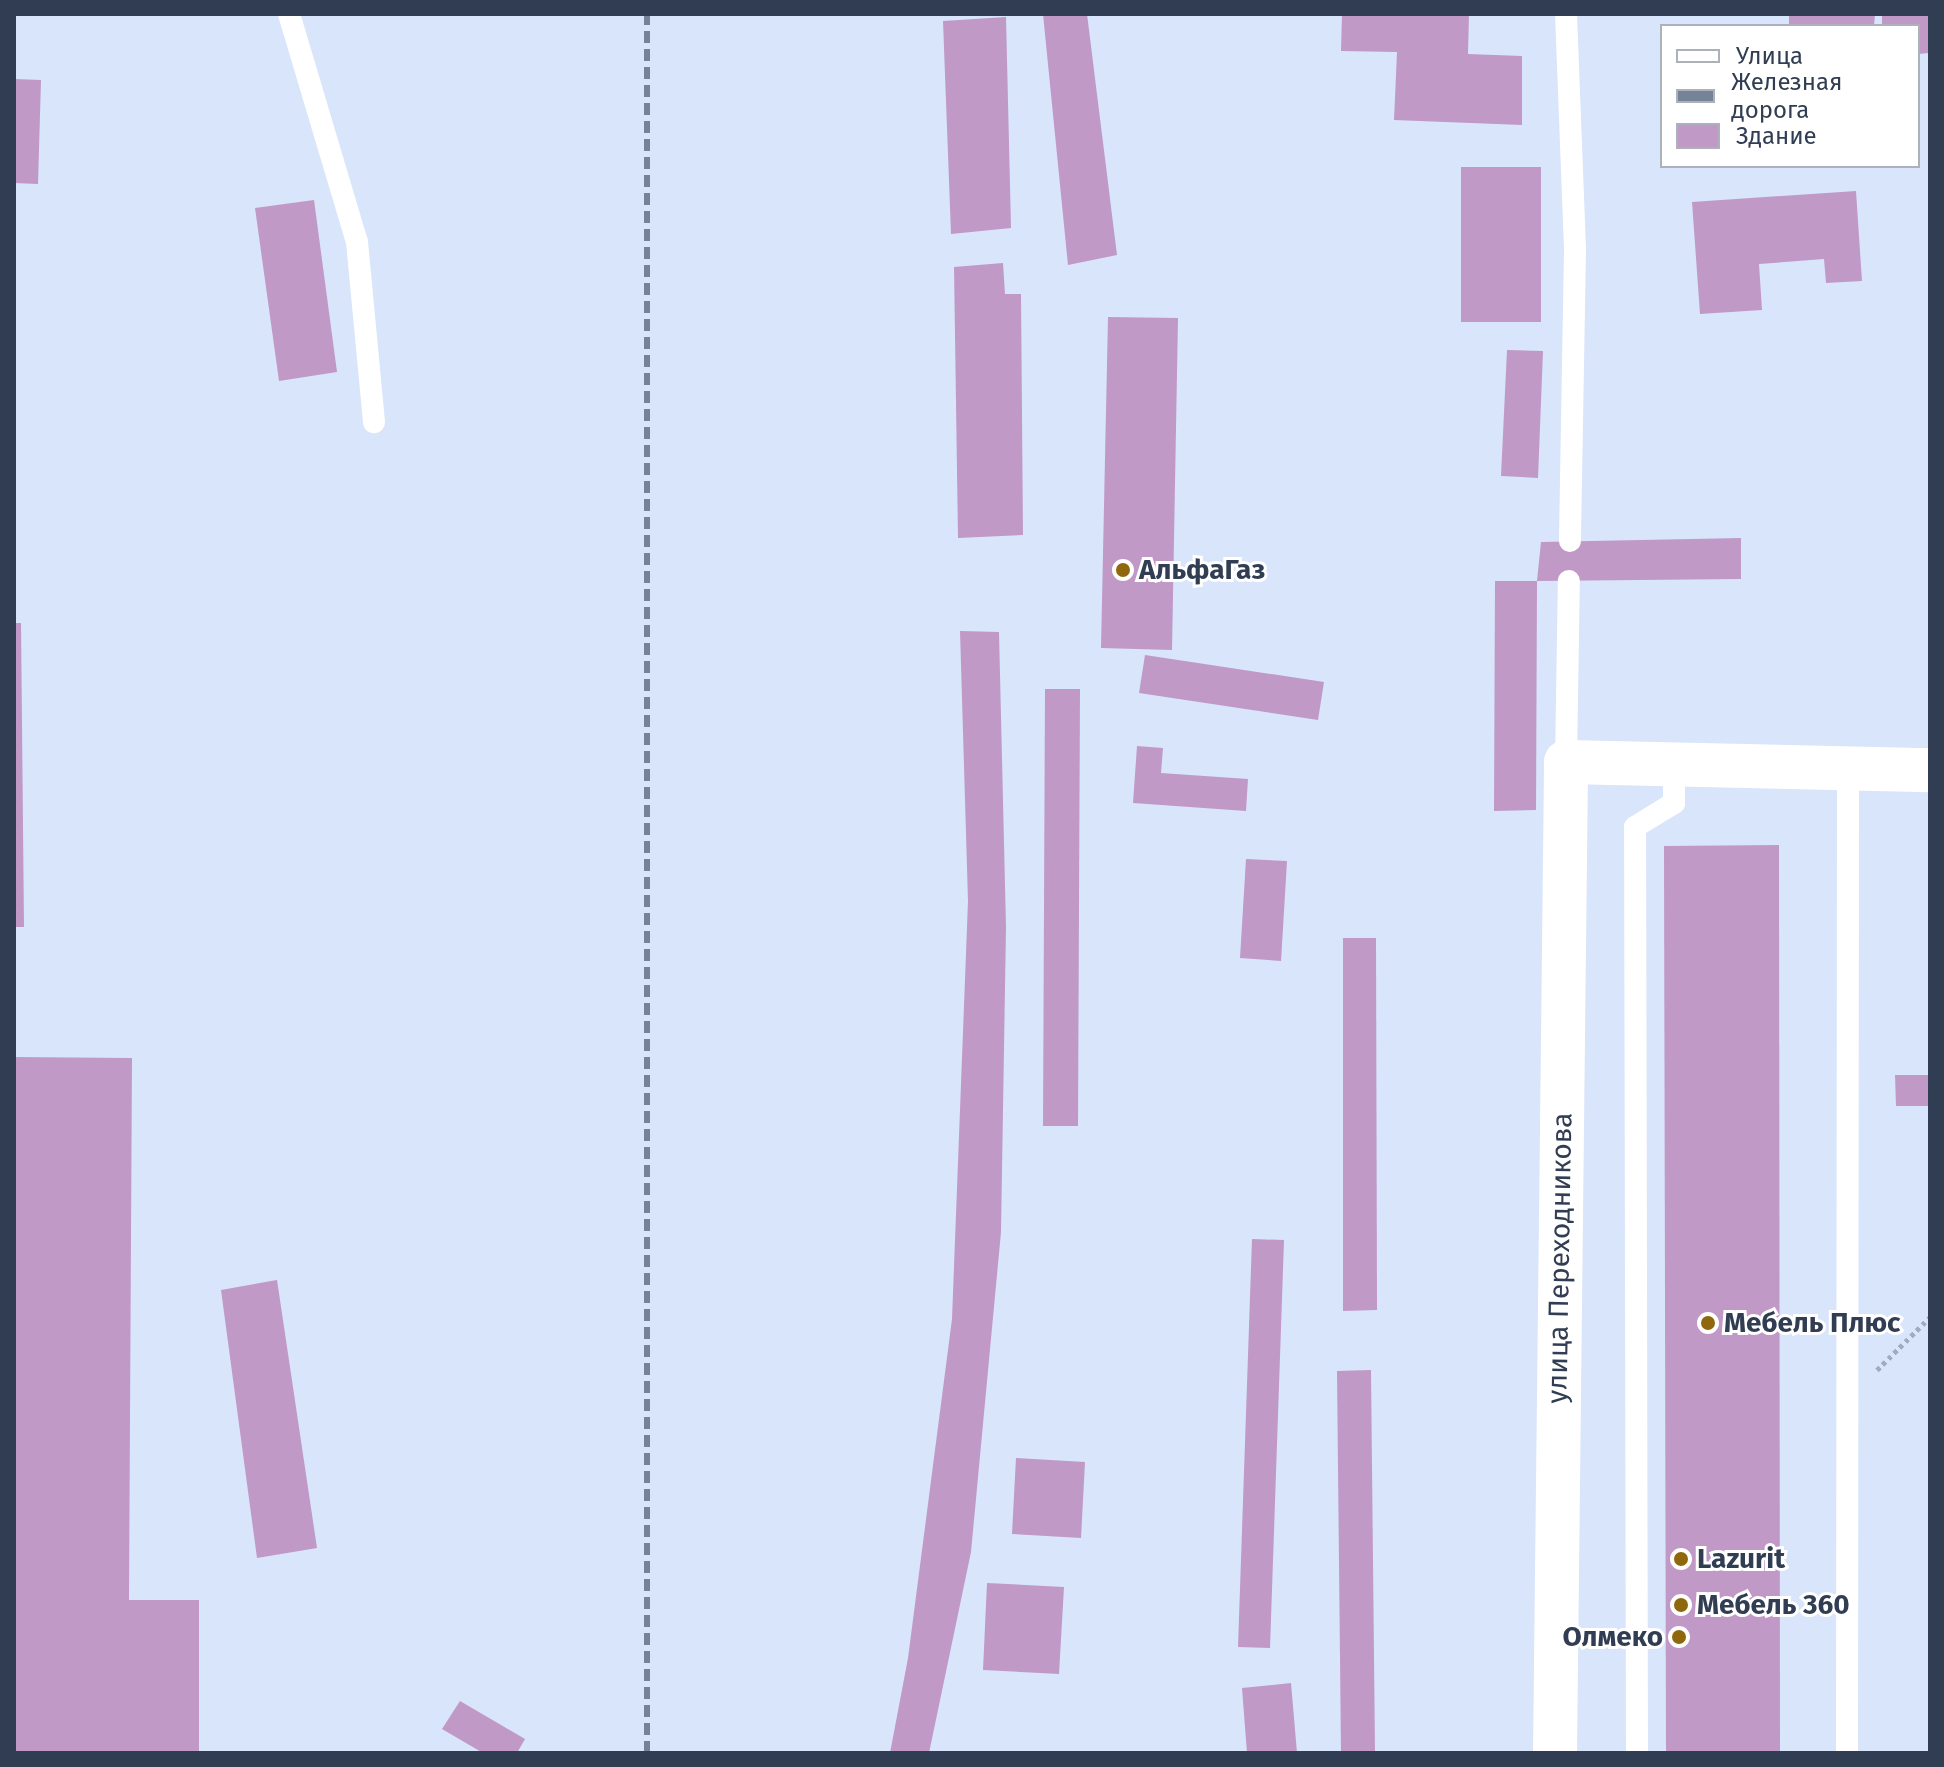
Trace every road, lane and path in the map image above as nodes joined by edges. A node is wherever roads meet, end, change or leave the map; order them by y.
1 (289, 14) edge
2 (1566, 14) edge
3 (374, 422) dead end
4 (1570, 541) dead end
5 (1569, 581) dead end
6 (1566, 762) junction
7 (1674, 765) junction
8 (1848, 770) junction
9 (1930, 770) edge
10 (1930, 1317) edge
11 (1847, 1399) junction
12 (1555, 1753) edge
13 (1637, 1753) edge
14 (1847, 1753) edge

1 - 3 lane
2 - 4 lane
5 - 6 lane
6 - 7 street
6 - 12 street, улица Переходникова
7 - 8 street
7 - 13 lane
8 - 9 street
8 - 11 lane
10 - 11 path
11 - 14 lane

